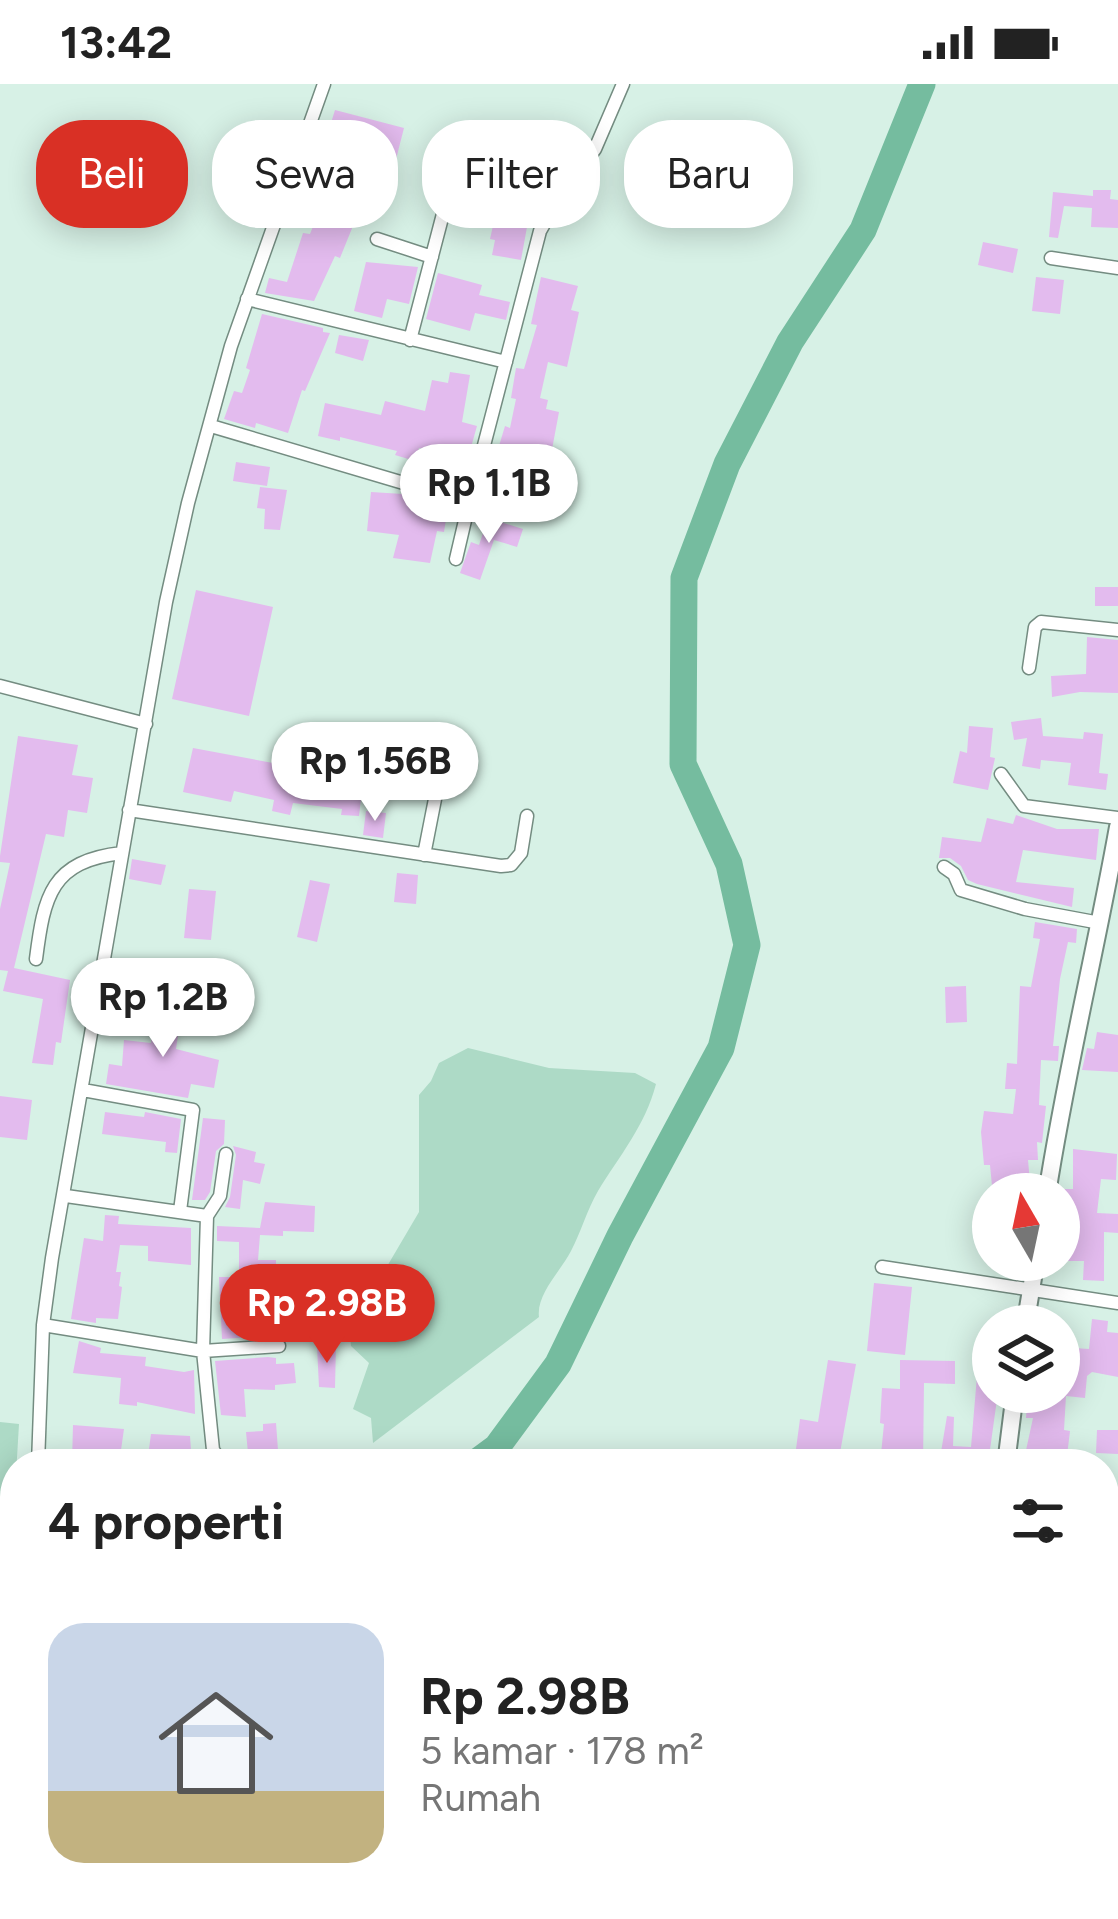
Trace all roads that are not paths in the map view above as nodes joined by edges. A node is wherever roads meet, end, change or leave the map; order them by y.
1 (324, 84) edge
2 (622, 84) edge
3 (439, 228) edge
4 (377, 239) dead end
5 (432, 257) junction
6 (1051, 257) dead end
7 (1118, 268) edge
8 (247, 299) junction
9 (410, 340) junction
10 (506, 362) junction
11 (211, 426) junction
12 (470, 499) junction
13 (456, 559) dead end
14 (1118, 630) edge
15 (1029, 668) dead end
16 (0, 686) edge
17 (146, 724) junction
18 (1001, 774) dead end
19 (435, 800) dead end
20 (129, 810) junction
21 (527, 816) dead end
22 (1118, 822) edge
23 (122, 853) junction
24 (424, 855) junction
25 (944, 867) dead end
26 (1100, 923) junction
27 (36, 959) dead end
28 (82, 1090) junction
29 (226, 1154) dead end
30 (1050, 1173) edge
31 (66, 1196) junction
32 (180, 1211) junction
33 (207, 1216) junction
34 (882, 1267) dead end
35 (1032, 1281) edge
36 (1030, 1292) junction
37 (1118, 1303) edge
38 (1028, 1305) edge
39 (44, 1325) junction
40 (279, 1346) dead end
41 (203, 1351) junction
42 (1012, 1413) edge
43 (39, 1449) edge
44 (213, 1449) edge
45 (1008, 1449) edge

1 - 8 street
2 - 10 street
3 - 5 street
4 - 5 street
5 - 9 street
6 - 7 street
8 - 9 street
8 - 11 street
9 - 10 street
10 - 12 street
11 - 12 street
11 - 17 street
12 - 13 street
14 - 15 street
16 - 17 street
17 - 20 street
18 - 22 street
19 - 24 street
20 - 23 street
20 - 24 street
21 - 24 street
22 - 26 street
23 - 27 street
23 - 28 street
25 - 26 street
26 - 30 street
28 - 31 street
28 - 32 street
29 - 33 street
31 - 32 street
31 - 39 street
32 - 33 street
33 - 41 street
34 - 36 street
35 - 36 street
36 - 37 street
36 - 38 street
39 - 41 street
39 - 43 street
40 - 41 street
41 - 44 street
42 - 45 street

